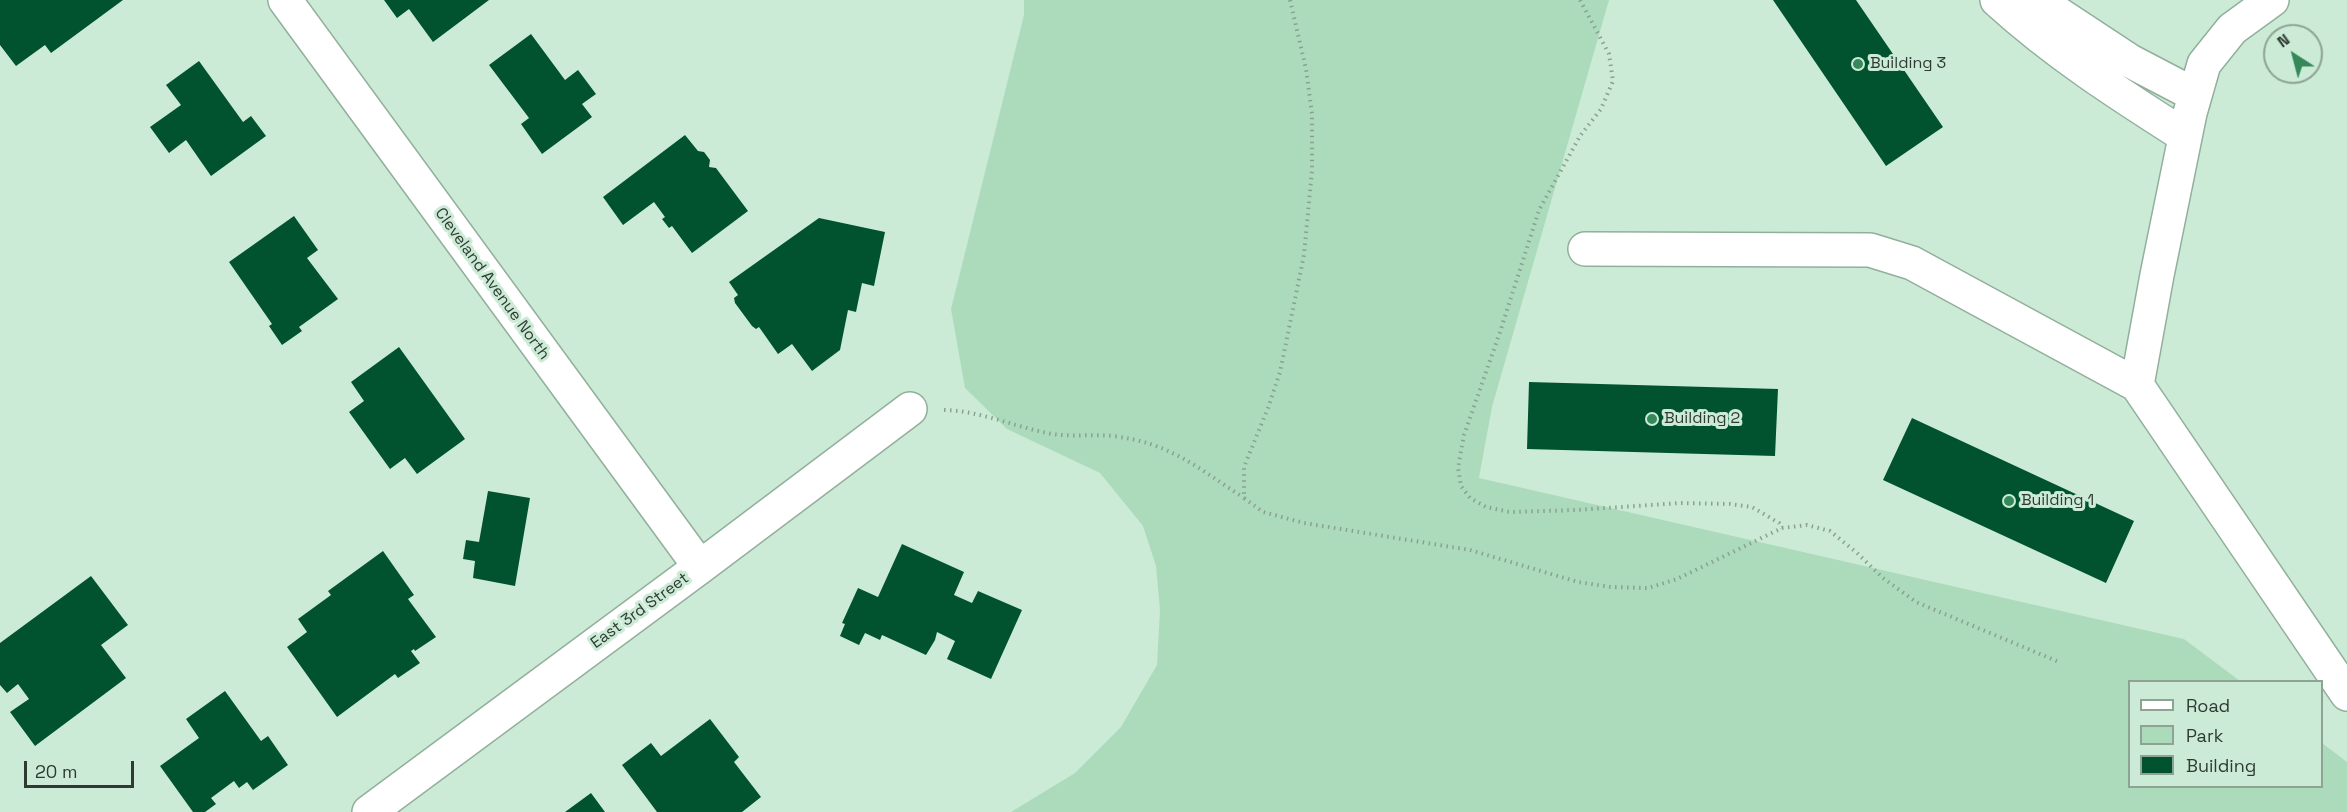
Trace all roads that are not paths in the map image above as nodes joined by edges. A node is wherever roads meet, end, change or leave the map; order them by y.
1 (285, 0) edge
2 (1997, 0) edge
3 (2021, 0) edge
4 (2272, 0) edge
5 (2195, 95) junction
6 (2185, 136) junction
7 (1585, 249) dead end
8 (2138, 385) junction
9 (910, 409) road end
10 (700, 567) junction
11 (2347, 694) edge
12 (369, 812) edge

1 - 10 street, Cleveland Avenue North
2 - 6 street
3 - 5 street
4 - 5 street
5 - 6 street
6 - 8 street
7 - 8 street
8 - 11 street
9 - 10 street, East 3rd Street
10 - 12 street, East 3rd Street

